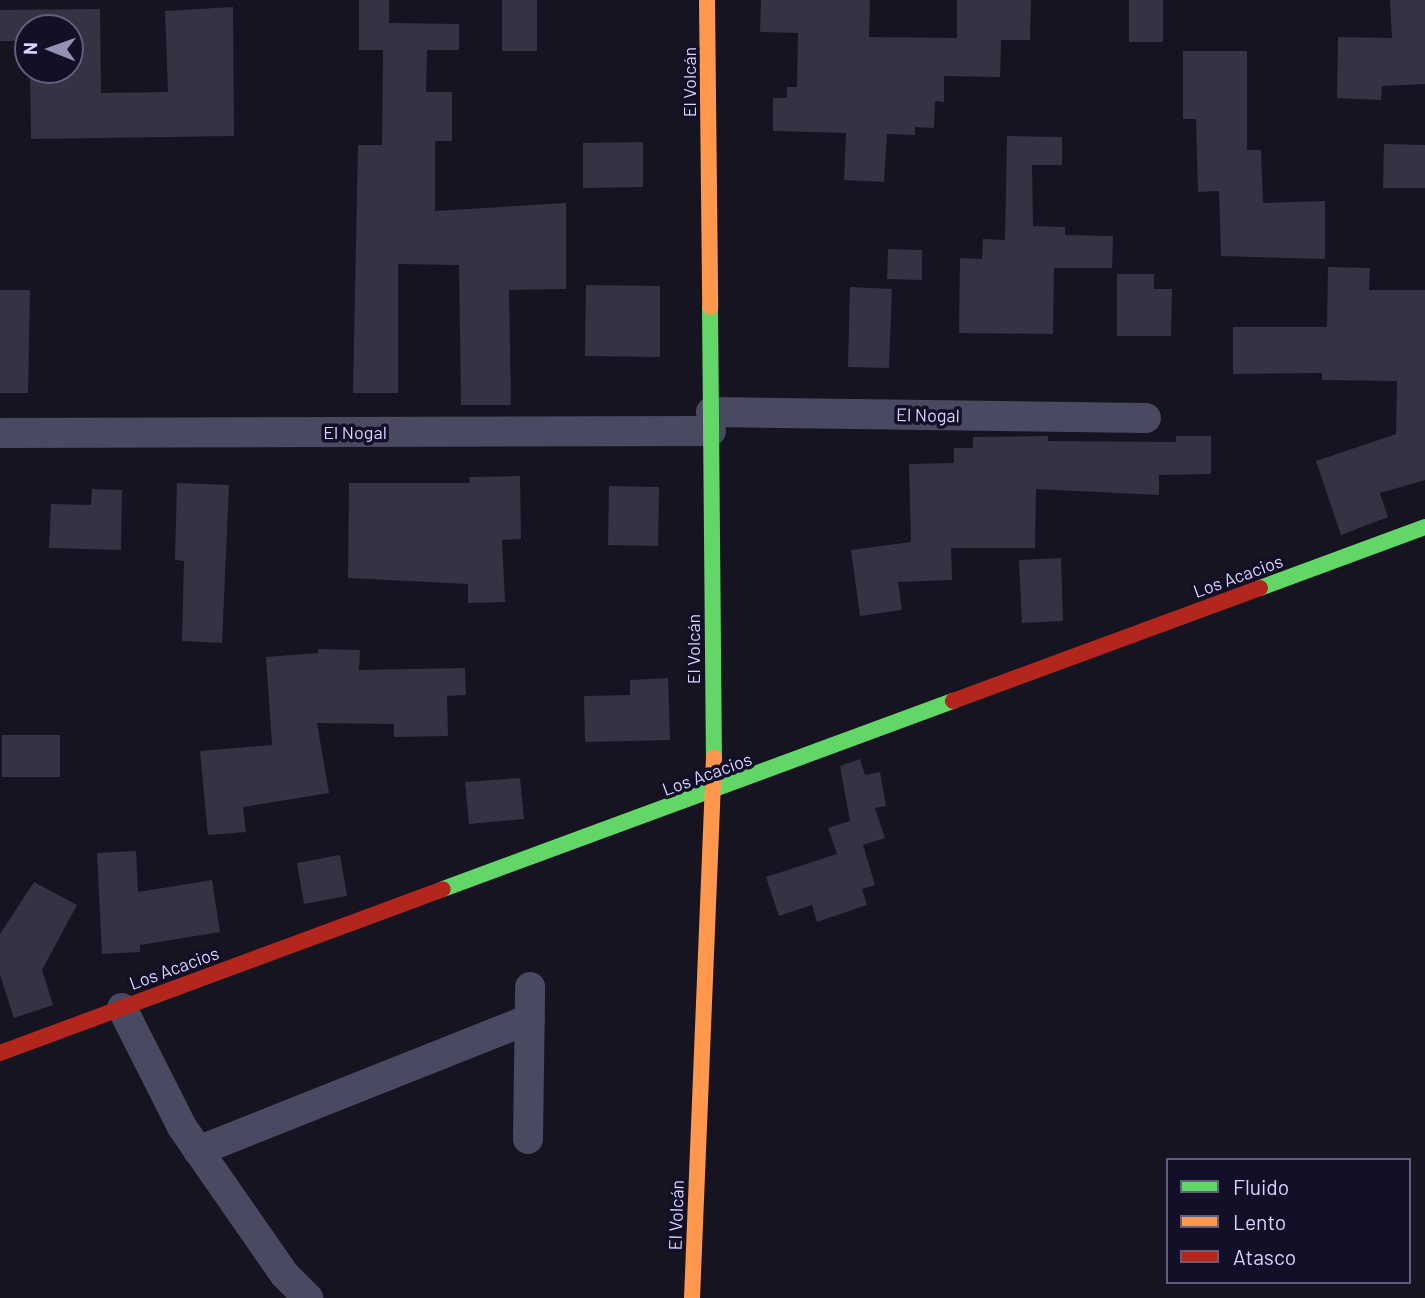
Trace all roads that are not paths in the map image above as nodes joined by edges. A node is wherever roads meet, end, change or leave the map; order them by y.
1 (707, 0) edge
2 (1146, 418) dead end
3 (711, 422) junction
4 (0, 433) edge
5 (1425, 527) edge
6 (714, 792) junction
7 (530, 987) dead end
8 (122, 1008) junction
9 (530, 1019) junction
10 (0, 1052) edge
11 (528, 1139) dead end
12 (198, 1150) junction
13 (308, 1298) edge
14 (692, 1298) edge

1 - 3 street, El Volcán
2 - 3 street, El Nogal
3 - 4 street, El Nogal
3 - 6 street, El Volcán
5 - 6 street, Los Acacios
6 - 8 street, Los Acacios
6 - 14 street, El Volcán
7 - 9 street
8 - 10 street, Los Acacios
8 - 12 street
9 - 11 street
9 - 12 street
12 - 13 street

